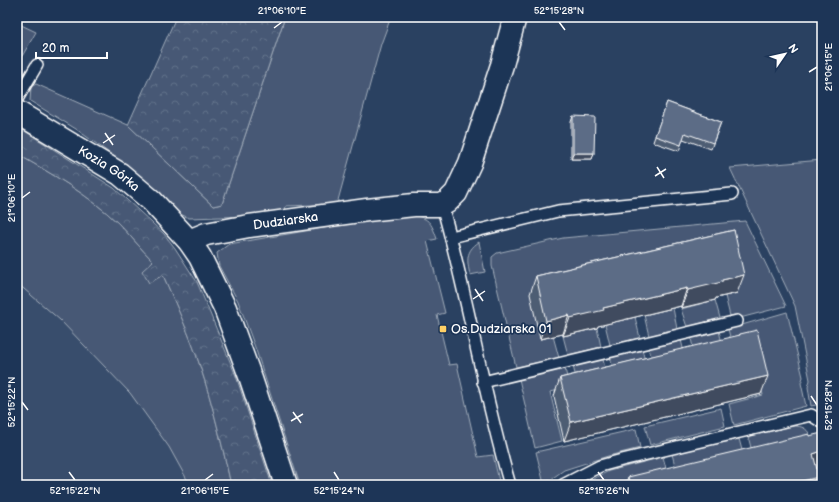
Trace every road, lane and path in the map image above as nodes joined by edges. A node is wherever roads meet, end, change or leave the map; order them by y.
1 (515, 17) edge
2 (37, 65) dead end
3 (17, 99) edge
4 (17, 112) edge
5 (732, 194) dead end
6 (442, 205) junction
7 (451, 238) junction
8 (189, 241) junction
9 (737, 321) dead end
10 (483, 382) junction
11 (822, 422) edge
12 (286, 485) edge
13 (510, 485) edge
14 (563, 485) edge

1 - 6 street
2 - 3 lane
4 - 8 street, Kozia Górka
5 - 7 lane
6 - 7 lane
6 - 8 street, Dudziarska
7 - 10 lane
8 - 12 street
9 - 10 lane
10 - 13 lane
11 - 14 lane

